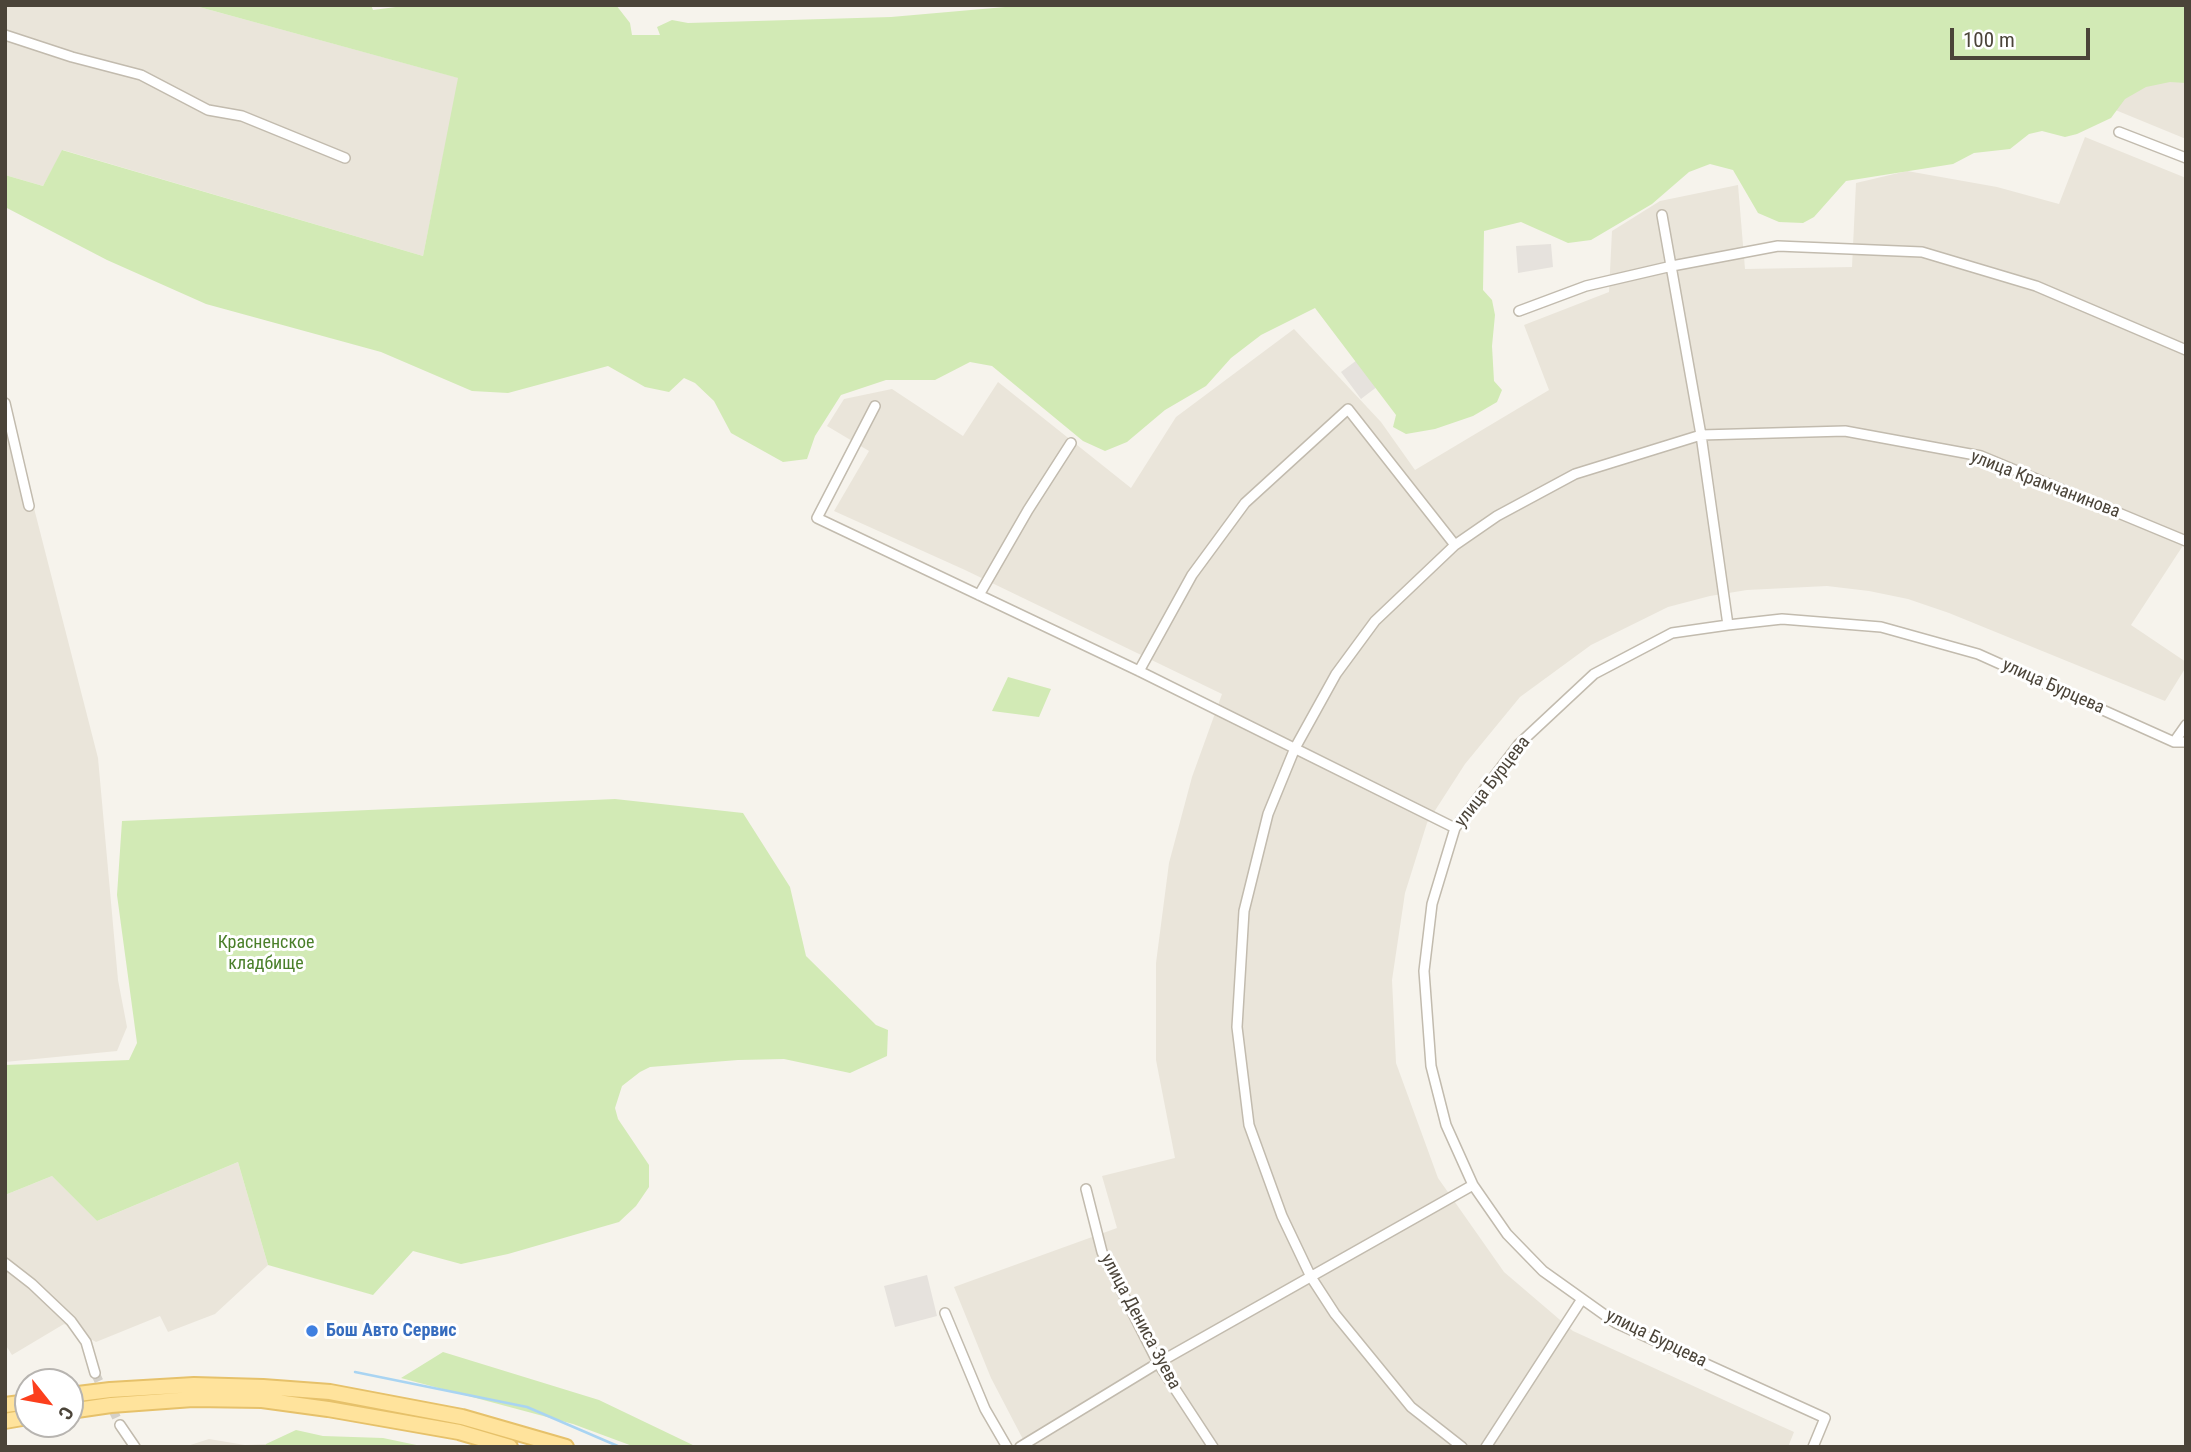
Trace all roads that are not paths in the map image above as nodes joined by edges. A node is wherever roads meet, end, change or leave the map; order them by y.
1 (5, 34) edge
2 (2119, 132) dead end
3 (345, 158) dead end
4 (2186, 158) edge
5 (1662, 215) dead end
6 (1672, 266) junction
7 (1519, 311) dead end
8 (2186, 350) edge
9 (5, 403) edge
10 (875, 406) dead end
11 (1701, 435) junction
12 (1070, 443) dead end
13 (29, 506) dead end
14 (2186, 541) edge
15 (1455, 545) junction
16 (979, 596) junction
17 (1728, 625) junction
18 (1139, 671) junction
19 (2186, 724) edge
20 (2186, 741) edge
21 (2174, 742) junction
22 (1295, 748) junction
23 (1455, 828) junction
24 (1473, 1185) junction
25 (1086, 1189) dead end
26 (5, 1264) edge
27 (1311, 1277) junction
28 (1582, 1299) junction
29 (945, 1313) dead end
30 (1158, 1363) junction
31 (95, 1373) tunnel mouth
32 (84, 1393) edge
33 (84, 1409) edge
34 (120, 1424) tunnel mouth
35 (135, 1447) edge
36 (510, 1447) edge
37 (566, 1447) edge
38 (1007, 1447) edge
39 (1020, 1447) edge
40 (1213, 1447) edge
41 (1461, 1447) edge
42 (1486, 1447) edge
43 (1813, 1447) edge

1 - 3 street
2 - 4 street
5 - 6 street
6 - 7 street
6 - 8 street
6 - 11 street
9 - 13 street
10 - 16 street
11 - 14 street, улица Крамчанинова
11 - 15 street, улица Крамчанинова
11 - 17 street
12 - 16 street
15 - 18 street
15 - 22 street, улица Крамчанинова
16 - 18 street
17 - 21 street, улица Бурцева
17 - 23 street, улица Бурцева
18 - 22 street
19 - 21 street
20 - 21 street, улица Бурцева
22 - 23 street
22 - 27 street, улица Крамчанинова
23 - 24 street, улица Бурцева
24 - 27 street
24 - 28 street, улица Бурцева
25 - 30 street, улица Дениса Зуева
26 - 31 street
27 - 30 street
27 - 41 street, улица Крамчанинова
28 - 42 street
28 - 43 street, улица Бурцева
29 - 38 street
30 - 39 street
30 - 40 street, улица Дениса Зуева
32 - 37 main road
33 - 36 main road
34 - 35 street

